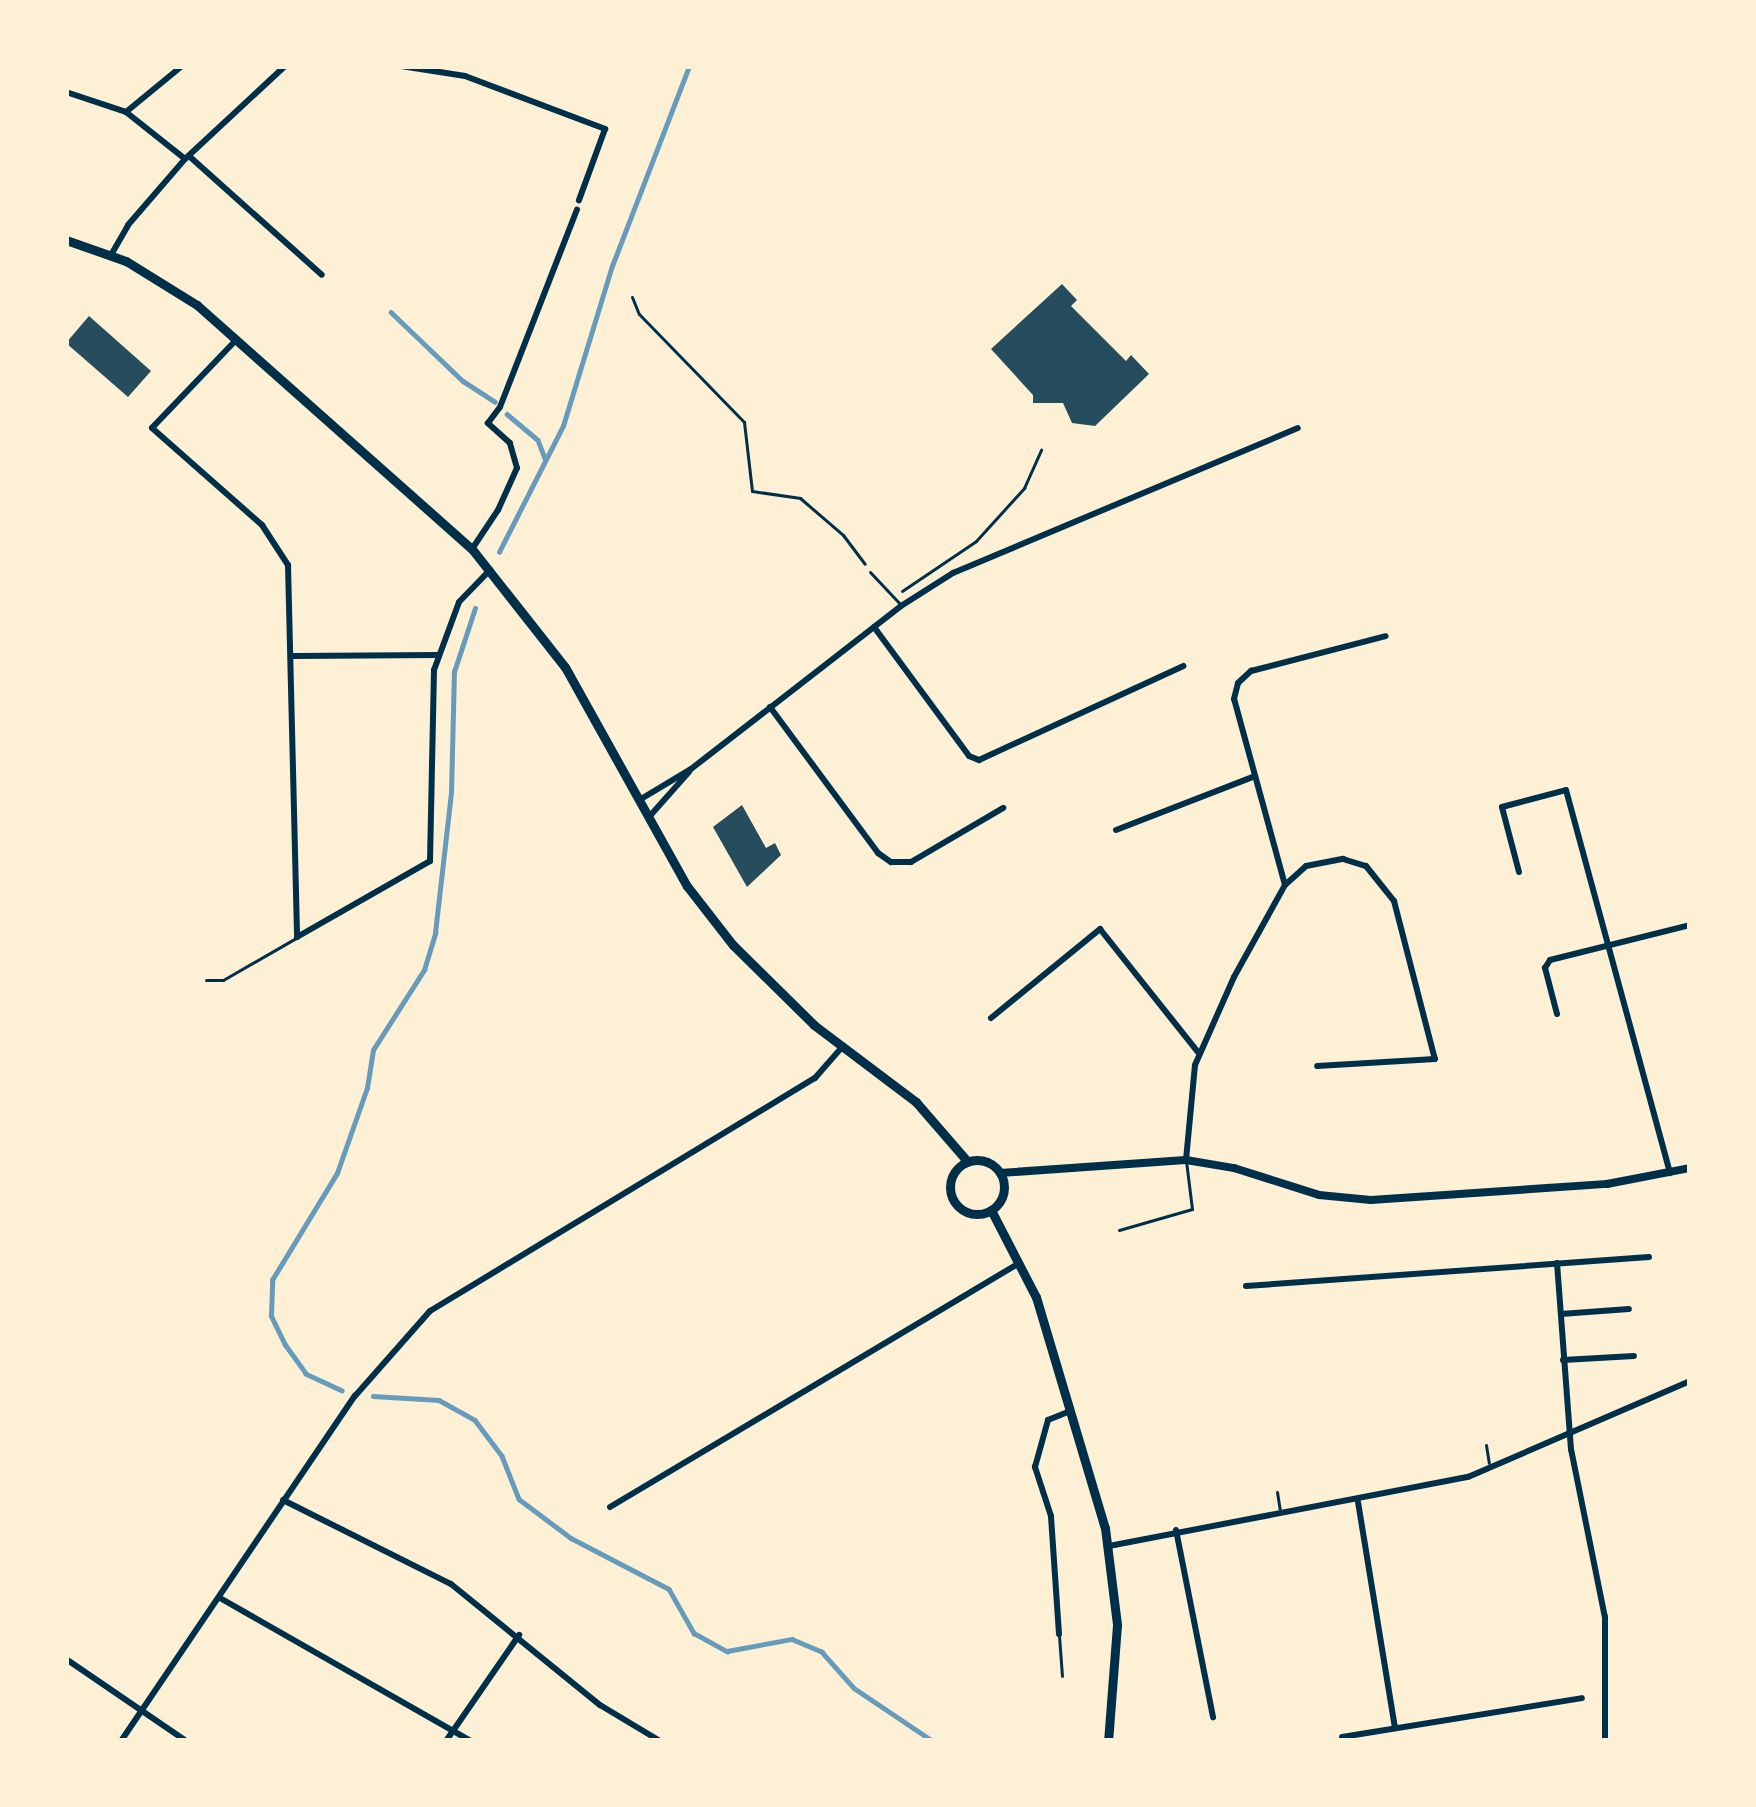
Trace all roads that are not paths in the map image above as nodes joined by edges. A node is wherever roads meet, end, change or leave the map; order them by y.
1 (182, 66) edge
2 (284, 66) edge
3 (401, 66) edge
4 (66, 92) edge
5 (126, 112) junction
6 (187, 158) junction
7 (579, 200) dead end
8 (577, 210) dead end
9 (66, 240) edge
10 (112, 255) junction
11 (322, 275) dead end
12 (237, 339) junction
13 (1298, 428) dead end
14 (472, 549) junction
15 (490, 569) junction
16 (870, 572) road end
17 (901, 606) junction
18 (874, 627) junction
19 (1386, 636) dead end
20 (438, 655) junction
21 (294, 656) junction
22 (1183, 666) dead end
23 (770, 707) junction
24 (691, 769) junction
25 (1255, 776) junction
26 (640, 800) junction
27 (1003, 808) dead end
28 (650, 817) junction
29 (1116, 830) dead end
30 (1519, 872) dead end
31 (1285, 885) junction
32 (1690, 925) edge
33 (297, 938) junction
34 (1605, 945) junction
35 (206, 980) dead end
36 (1557, 1014) dead end
37 (991, 1018) dead end
38 (843, 1046) junction
39 (1198, 1052) junction
40 (1317, 1066) dead end
41 (1186, 1160) junction
42 (968, 1162) junction
43 (1690, 1168) edge
44 (1000, 1173) junction
45 (1670, 1173) junction
46 (991, 1210) junction
47 (1119, 1230) dead end
48 (1649, 1257) dead end
49 (1022, 1261) junction
50 (1557, 1263) junction
51 (1246, 1286) dead end
52 (1629, 1309) dead end
53 (1560, 1314) junction
54 (1634, 1356) dead end
55 (1563, 1360) junction
56 (1690, 1381) edge
57 (1070, 1411) junction
58 (1571, 1437) junction
59 (1486, 1445) dead end
60 (1490, 1471) junction
61 (1277, 1492) dead end
62 (283, 1499) junction
63 (1358, 1502) junction
64 (610, 1507) dead end
65 (1280, 1514) junction
66 (1176, 1530) junction
67 (1109, 1546) junction
68 (220, 1598) junction
69 (1059, 1634) joint
70 (519, 1635) junction
71 (66, 1659) edge
72 (1062, 1676) dead end
73 (1582, 1698) dead end
74 (144, 1712) junction
75 (1213, 1717) dead end
76 (1395, 1728) junction
77 (448, 1737) edge
78 (1342, 1737) dead end
79 (121, 1741) edge
80 (186, 1741) edge
81 (471, 1741) edge
82 (660, 1741) edge
83 (1108, 1741) edge
84 (1605, 1741) edge

1 - 5 street
2 - 6 street
3 - 7 street
4 - 5 street
5 - 6 street
6 - 10 street
6 - 11 street
8 - 14 street
9 - 10 main road
10 - 12 main road
12 - 14 main road
12 - 21 street
13 - 17 street
14 - 15 main road
15 - 20 street
15 - 26 main road
16 - 17 lane
17 - 18 street
18 - 22 street
18 - 23 street
19 - 25 street
20 - 21 street
20 - 33 street
21 - 33 street
23 - 24 street
23 - 27 street
24 - 26 street
24 - 28 street
25 - 29 street
25 - 31 street
26 - 28 main road
28 - 38 main road
30 - 34 street
31 - 39 street
31 - 40 street
32 - 34 street
33 - 35 lane
34 - 36 street
34 - 45 street
37 - 39 street
38 - 42 main road
38 - 62 street
39 - 41 street
41 - 44 street
41 - 45 street
41 - 47 lane
42 - 44 main road
42 - 46 main road
43 - 45 street
44 - 46 main road
46 - 49 main road
48 - 50 street
49 - 57 main road
49 - 64 street
50 - 51 street
50 - 53 street
52 - 53 street
53 - 55 street
54 - 55 street
55 - 58 street
56 - 58 street
57 - 67 main road
57 - 69 street
58 - 60 street
58 - 84 street
59 - 60 lane
60 - 63 street
61 - 65 lane
62 - 68 street
62 - 70 street
63 - 65 street
63 - 76 street
65 - 66 street
66 - 67 street
66 - 75 street
67 - 83 main road
68 - 74 street
68 - 77 street
69 - 72 lane
70 - 77 street
70 - 82 street
71 - 74 street
73 - 76 street
74 - 79 street
74 - 80 street
76 - 78 street
77 - 81 street

